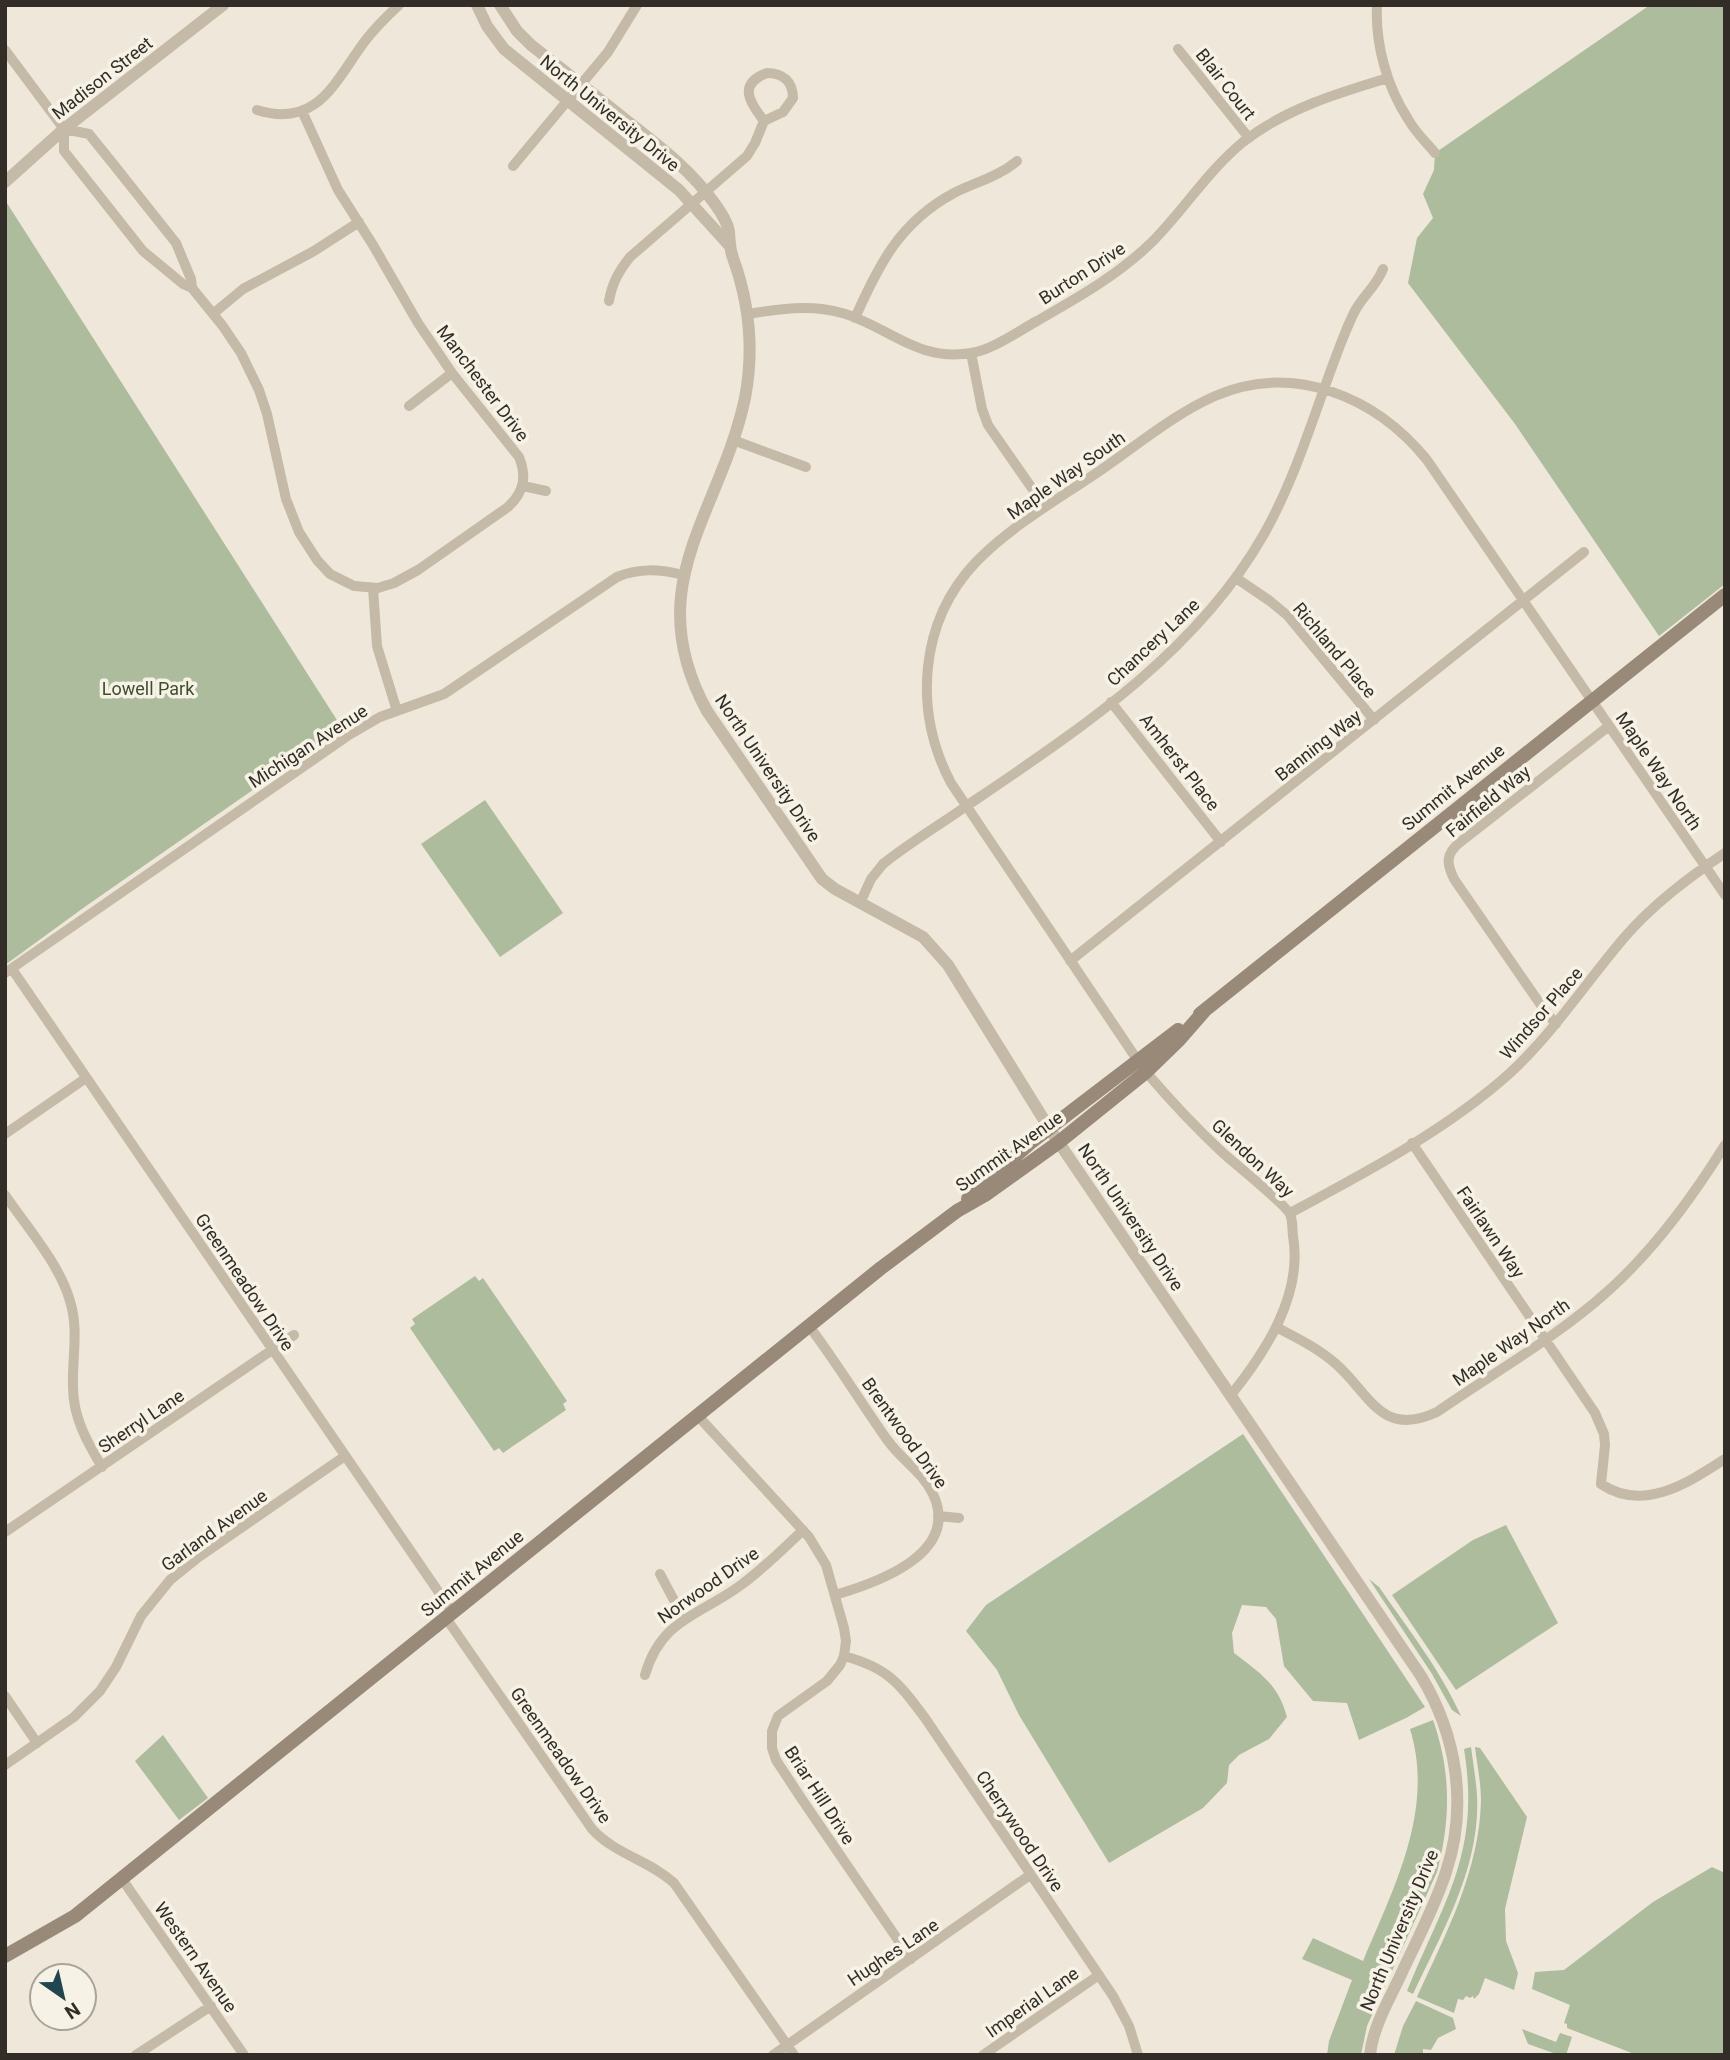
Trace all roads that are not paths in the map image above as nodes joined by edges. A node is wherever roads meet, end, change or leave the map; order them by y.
1 (223, 5) edge
2 (399, 5) edge
3 (477, 5) edge
4 (500, 5) edge
5 (637, 5) edge
6 (1377, 5) edge
7 (1178, 48) dead end
8 (5, 50) edge
9 (1388, 78) junction
10 (581, 84) junction
11 (567, 101) junction
12 (257, 110) dead end
13 (302, 111) junction
14 (764, 121) junction
15 (64, 129) junction
16 (1249, 138) junction
17 (1435, 153) dead end
18 (1017, 161) dead end
19 (513, 166) dead end
20 (5, 182) edge
21 (705, 192) junction
22 (691, 203) junction
23 (359, 222) junction
24 (728, 244) junction
25 (1381, 274) dead end
26 (192, 288) junction
27 (609, 301) dead end
28 (214, 313) junction
29 (747, 314) junction
30 (855, 318) junction
31 (971, 353) junction
32 (452, 373) junction
33 (1325, 389) junction
34 (409, 406) dead end
35 (733, 440) junction
36 (806, 467) dead end
37 (523, 486) junction
38 (546, 491) dead end
39 (1045, 508) junction
40 (1584, 552) dead end
41 (683, 575) junction
42 (1236, 578) junction
43 (373, 588) junction
44 (1725, 595) edge
45 (1524, 601) junction
46 (1591, 700) junction
47 (1111, 702) junction
48 (397, 712) junction
49 (1374, 720) junction
50 (1609, 726) junction
51 (966, 807) junction
52 (1222, 842) junction
53 (1725, 853) edge
54 (1705, 867) junction
55 (1725, 895) edge
56 (860, 903) junction
57 (1070, 961) junction
58 (9, 971) edge
59 (1556, 1024) junction
60 (1142, 1066) junction
61 (86, 1078) junction
62 (1049, 1128) junction
63 (5, 1134) edge
64 (1059, 1142) junction
65 (1412, 1143) junction
66 (1725, 1145) edge
67 (5, 1195) edge
68 (957, 1211) junction
69 (1290, 1213) junction
70 (809, 1326) junction
71 (1276, 1327) junction
72 (294, 1335) dead end
73 (1545, 1339) junction
74 (273, 1350) junction
75 (1231, 1395) junction
76 (698, 1416) junction
77 (345, 1456) junction
78 (1725, 1459) edge
79 (102, 1467) junction
80 (938, 1516) junction
81 (959, 1518) dead end
82 (803, 1530) junction
83 (5, 1532) edge
84 (660, 1574) dead end
85 (835, 1595) junction
86 (449, 1616) junction
87 (684, 1619) junction
88 (844, 1656) junction
89 (645, 1675) dead end
90 (5, 1696) edge
91 (37, 1743) junction
92 (5, 1765) edge
93 (1030, 1875) junction
94 (122, 1879) junction
95 (5, 1956) edge
96 (911, 1959) junction
97 (1099, 1975) junction
98 (211, 2006) junction
99 (787, 2045) junction
100 (136, 2055) edge
101 (244, 2055) edge
102 (773, 2055) edge
103 (794, 2055) edge
104 (983, 2055) edge
105 (1138, 2055) edge
106 (1370, 2055) edge

1 - 15 street, Madison Street
2 - 13 street
3 - 11 street, North University Drive
4 - 10 street, North University Drive
5 - 10 street
6 - 9 street
7 - 16 street, Blair Court
8 - 15 street
9 - 16 street, Burton Drive
9 - 17 street
10 - 11 street
10 - 21 street, North University Drive
11 - 19 street
11 - 22 street, North University Drive
12 - 13 street
13 - 23 street, Manchester Drive
14 - 14 street
14 - 21 street
15 - 20 street, Madison Street
15 - 26 street
15 - 26 street
16 - 31 street, Burton Drive
18 - 30 street
21 - 22 street
21 - 24 street, North University Drive
22 - 24 street, North University Drive
22 - 27 street
23 - 28 street
23 - 32 street, Manchester Drive
24 - 29 street, North University Drive
25 - 33 street, Chancery Lane
26 - 28 street
28 - 43 street
29 - 30 street, Burton Drive
29 - 35 street, North University Drive
30 - 31 street, Burton Drive
31 - 39 street
32 - 34 street
32 - 37 street, Manchester Drive
33 - 39 street, Maple Way South
33 - 42 street, Chancery Lane
33 - 45 street, Maple Way South
35 - 36 street
35 - 41 street, North University Drive
37 - 38 street
37 - 43 street
39 - 51 street, Maple Way South
40 - 45 street, Banning Way
41 - 48 street, Michigan Avenue
41 - 56 street, North University Drive
42 - 47 street, Chancery Lane
42 - 49 street, Richland Place
43 - 48 street
44 - 46 main road, Summit Avenue
45 - 46 street, Maple Way South
45 - 49 street, Banning Way
46 - 50 street, Maple Way North
46 - 60 main road, Summit Avenue
47 - 51 street, Chancery Lane
47 - 52 street, Amherst Place
48 - 58 street, Michigan Avenue
49 - 52 street, Banning Way
50 - 54 street, Maple Way North
50 - 59 street, Fairfield Way
51 - 56 street, Chancery Lane
51 - 57 street, Maple Way South
52 - 57 street, Banning Way
53 - 54 street, Windsor Place
54 - 55 street, Maple Way North
54 - 59 street, Windsor Place
56 - 62 street, North University Drive
57 - 60 street, Maple Way South
58 - 61 street, Greenmeadow Drive
59 - 65 street, Windsor Place
60 - 62 main road, Summit Avenue
60 - 64 main road, Summit Avenue
60 - 69 street, Glendon Way
61 - 63 street
61 - 74 street, Greenmeadow Drive
62 - 64 street, North University Drive
62 - 68 main road, Summit Avenue
64 - 68 main road, Summit Avenue
64 - 75 street, North University Drive
65 - 69 street, Windsor Place
65 - 73 street, Fairlawn Way
66 - 73 street, Maple Way North
67 - 79 street
68 - 70 main road, Summit Avenue
69 - 71 street, Glendon Way
70 - 76 main road, Summit Avenue
70 - 80 street, Brentwood Drive
71 - 73 street, Maple Way North
71 - 75 street, Glendon Way
72 - 74 street, Sherryl Lane
73 - 78 street, Fairlawn Way
74 - 77 street, Greenmeadow Drive
74 - 79 street, Sherryl Lane
75 - 106 street, North University Drive
76 - 82 street
76 - 86 main road, Summit Avenue
77 - 86 street, Greenmeadow Drive
77 - 91 street, Garland Avenue
79 - 83 street, Sherryl Lane
80 - 81 street
80 - 85 street, Brentwood Drive
82 - 85 street
82 - 87 street, Norwood Drive
84 - 87 street
85 - 88 street
86 - 94 main road, Summit Avenue
86 - 99 street, Greenmeadow Drive
87 - 89 street, Norwood Drive
88 - 93 street, Cherrywood Drive
88 - 96 street, Briar Hill Drive
90 - 91 street
91 - 92 street, Garland Avenue
93 - 96 street, Hughes Lane
93 - 97 street, Cherrywood Drive
94 - 95 main road, Summit Avenue
94 - 98 street, Western Avenue
96 - 99 street, Hughes Lane
97 - 104 street, Imperial Lane
97 - 105 street, Cherrywood Drive
98 - 100 street
98 - 101 street, Western Avenue
99 - 102 street, Hughes Lane
99 - 103 street, Greenmeadow Drive

